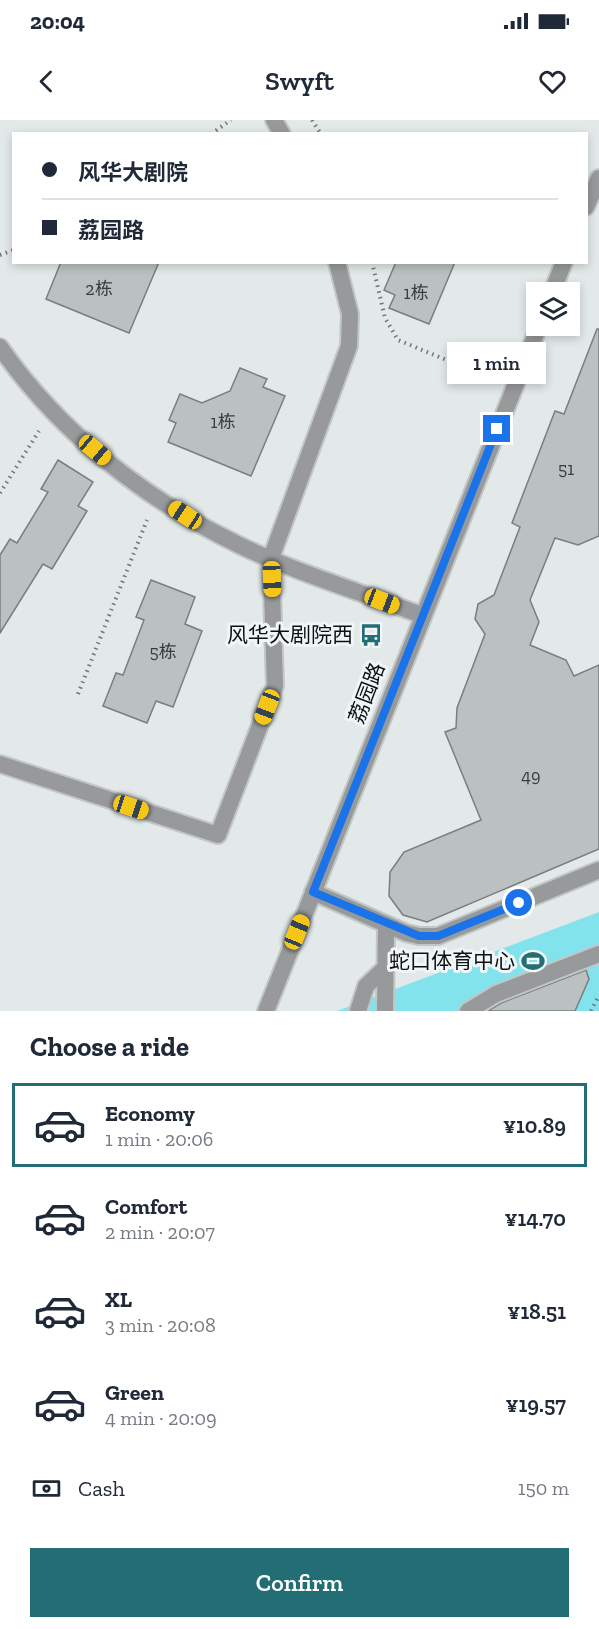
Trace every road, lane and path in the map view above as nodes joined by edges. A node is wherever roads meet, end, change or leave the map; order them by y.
1 (231, 120) edge
2 (215, 132) edge
3 (599, 178) edge
4 (588, 203) edge
5 (338, 264) edge
6 (372, 264) edge
7 (563, 264) edge
8 (556, 282) edge
9 (535, 336) edge
10 (0, 347) edge
11 (473, 371) dead end
12 (52, 410) junction
13 (0, 493) edge
14 (156, 497) junction
15 (271, 558) junction
16 (421, 615) junction
17 (78, 693) dead end
18 (0, 764) edge
19 (599, 870) edge
20 (313, 892) junction
21 (386, 924) junction
22 (599, 954) edge
23 (386, 967) junction
24 (599, 995) edge
25 (266, 1011) edge
26 (358, 1011) edge
27 (385, 1011) edge
28 (468, 1011) edge
29 (591, 1011) edge

1 - 2 path
3 - 4 street
5 - 15 street
6 - 11 path
7 - 8 street
9 - 16 street, 荔园路
10 - 12 street
12 - 13 path
12 - 14 street
14 - 15 street
14 - 17 path
15 - 16 street
15 - 18 street
16 - 20 street, 荔园路
19 - 21 street
20 - 21 street
20 - 25 street, 荔园路
21 - 23 street
22 - 28 street
23 - 26 street
23 - 27 street
24 - 29 path

